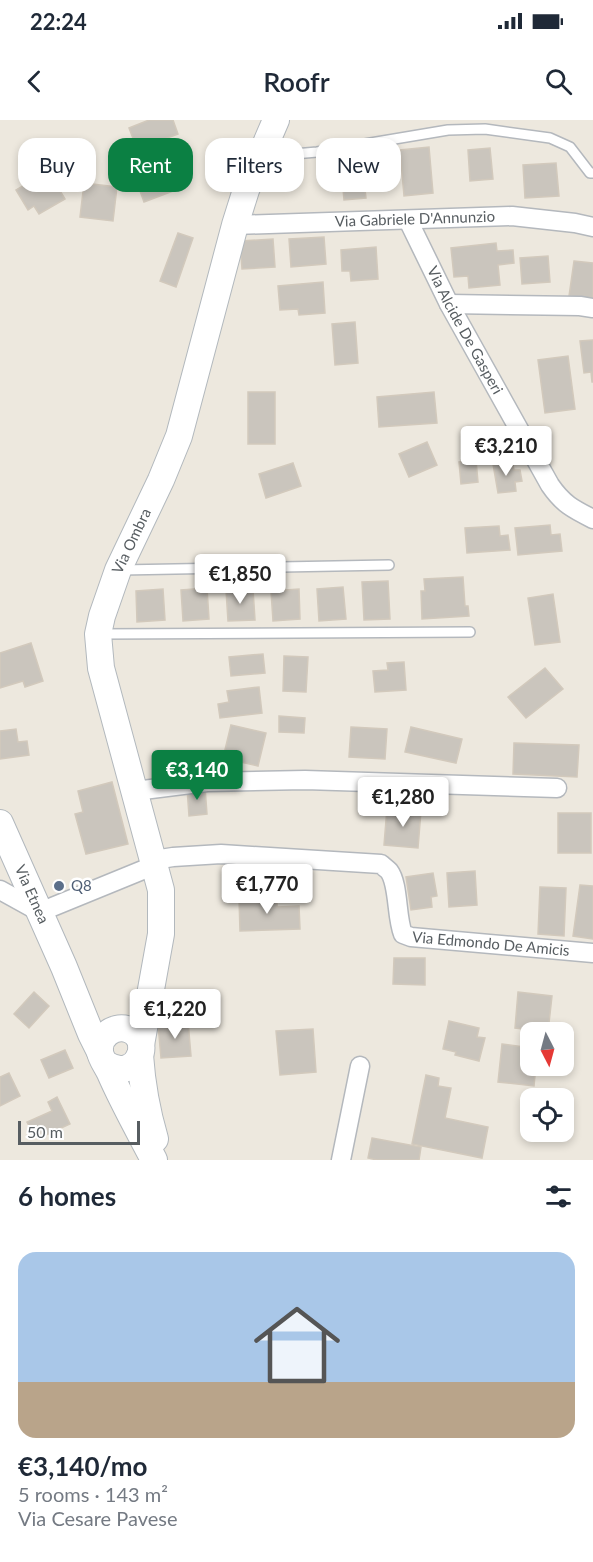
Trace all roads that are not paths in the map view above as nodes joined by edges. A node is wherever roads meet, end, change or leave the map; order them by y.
1 (274, 122) edge
2 (268, 138) edge
3 (304, 153) edge
4 (593, 173) edge
5 (245, 192) edge
6 (408, 220) junction
7 (235, 225) junction
8 (593, 227) edge
9 (449, 304) junction
10 (593, 308) edge
11 (593, 519) edge
12 (388, 565) dead end
13 (118, 570) junction
14 (470, 632) dead end
15 (98, 634) junction
16 (557, 788) dead end
17 (135, 791) junction
18 (0, 823) edge
19 (155, 862) junction
20 (0, 890) edge
21 (40, 912) junction
22 (593, 953) edge
23 (64, 967) junction
24 (153, 971) junction
25 (115, 1020) junction
26 (141, 1050) junction
27 (103, 1058) junction
28 (360, 1066) dead end
29 (154, 1160) edge
30 (160, 1160) edge
31 (341, 1160) edge

1 - 2 main road, Via Ombra
3 - 4 lane
5 - 7 main road, Via Ombra
6 - 7 street, Via Gabriele D'Annunzio
6 - 8 street, Via Gabriele D'Annunzio
6 - 9 street, Via Alcide De Gasperi
7 - 13 main road, Via Ombra
9 - 10 street
9 - 11 street, Via Alcide De Gasperi
12 - 13 lane
13 - 15 main road, Via Ombra
14 - 15 lane
15 - 17 main road, Via Ombra
16 - 17 street
17 - 19 main road, Via Ombra
18 - 21 main road, Via Etnea
19 - 21 street
19 - 22 street, Via Edmondo De Amicis
19 - 24 main road, Via Ombra
20 - 21 street
21 - 23 main road, Via Etnea
23 - 25 main road
23 - 27 main road
24 - 25 main road
24 - 26 main road
25 - 26 main road
25 - 27 main road
26 - 27 main road
26 - 30 main road
27 - 29 main road
28 - 31 street

